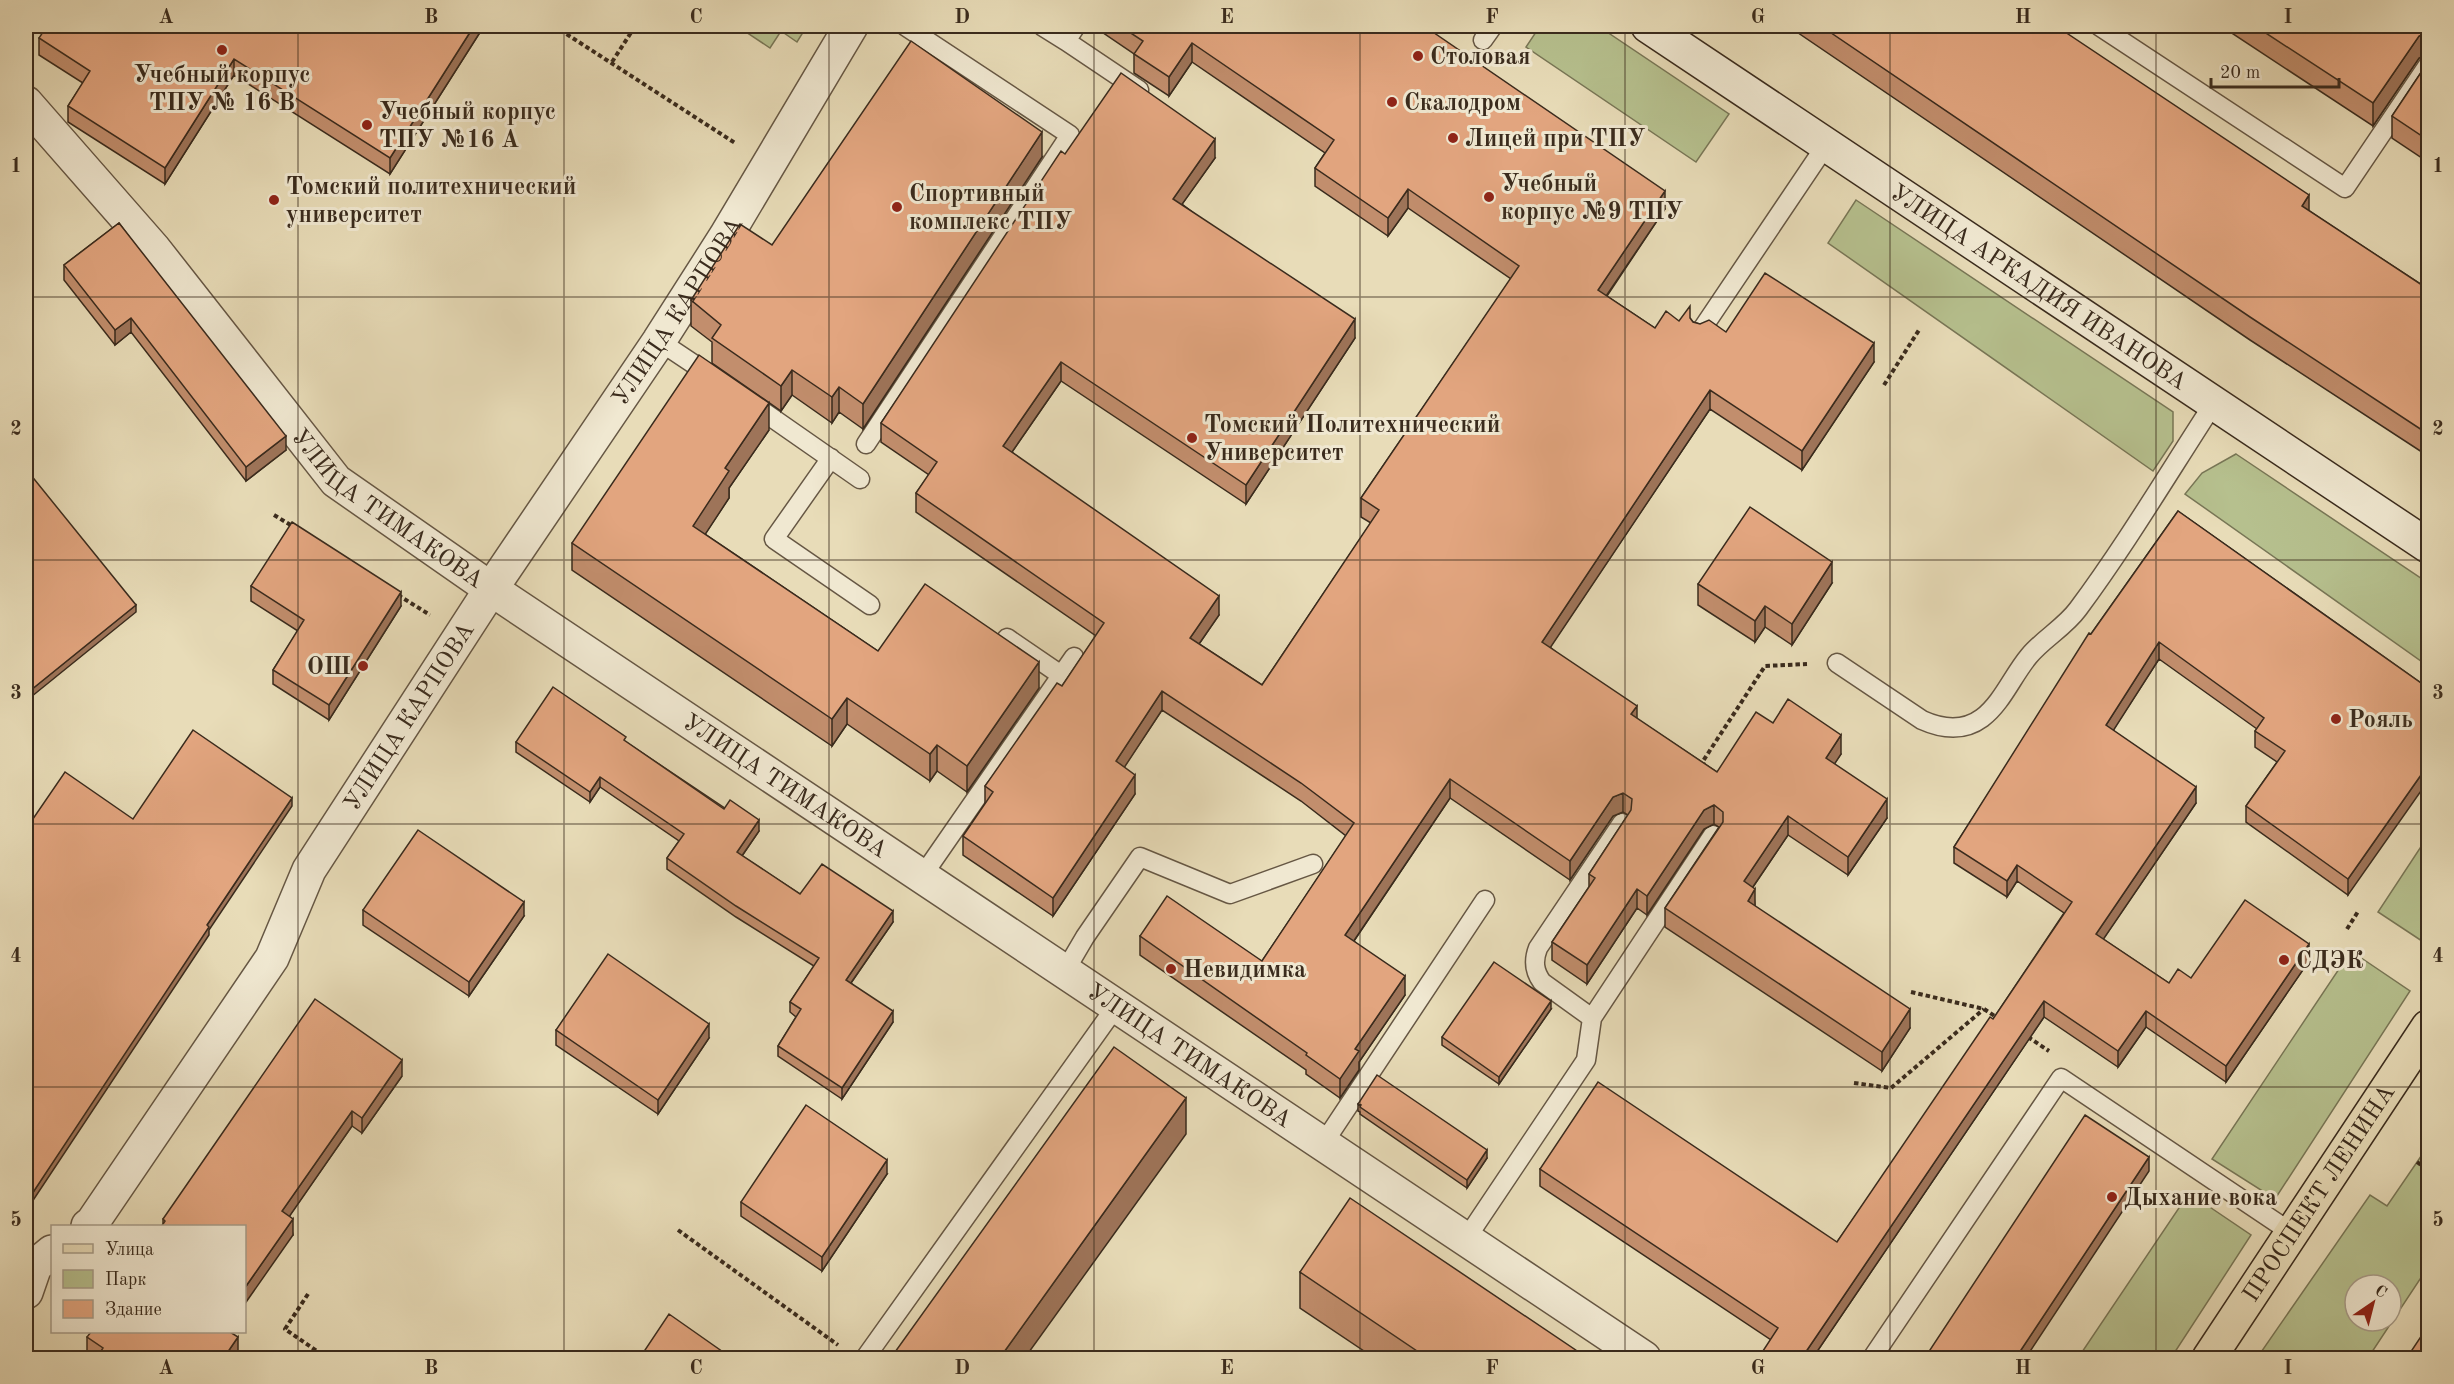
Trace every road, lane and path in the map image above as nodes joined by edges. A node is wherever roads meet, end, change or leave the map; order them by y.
1 (554, 26) edge
2 (659, 26) edge
3 (851, 26) edge
4 (905, 26) edge
5 (1042, 26) edge
6 (1076, 26) edge
7 (1648, 26) edge
8 (2099, 26) edge
9 (1066, 41) junction
10 (612, 63) junction
11 (2428, 64) edge
12 (1155, 100) edge
13 (26, 103) edge
14 (1826, 145) junction
15 (768, 165) junction
16 (1919, 330) dead end
17 (1700, 332) edge
18 (659, 341) junction
19 (1884, 385) dead end
20 (2214, 403) junction
21 (866, 444) dead end
22 (831, 458) junction
23 (860, 478) dead end
24 (274, 514) dead end
25 (304, 534) edge
26 (2428, 546) edge
27 (491, 589) junction
28 (392, 591) edge
29 (870, 605) dead end
30 (461, 635) junction
31 (1007, 638) edge
32 (1074, 657) dead end
33 (1837, 663) joint
34 (1062, 675) junction
35 (1705, 771) edge
36 (1622, 823) edge
37 (1713, 835) edge
38 (1313, 864) dead end
39 (923, 875) junction
40 (1485, 900) dead end
41 (2359, 910) dead end
42 (2347, 928) dead end
43 (1065, 971) junction
44 (1911, 992) dead end
45 (1117, 1005) junction
46 (1984, 1009) junction
47 (1592, 1018) junction
48 (2003, 1021) edge
49 (2428, 1028) edge
50 (2022, 1033) edge
51 (2061, 1078) junction
52 (1854, 1083) dead end
53 (1323, 1143) junction
54 (2417, 1162) dead end
55 (2428, 1170) edge
56 (90, 1225) edge
57 (678, 1230) dead end
58 (2292, 1233) junction
59 (1466, 1239) junction
60 (51, 1253) edge
61 (26, 1292) edge
62 (308, 1294) dead end
63 (848, 1352) dead end
64 (327, 1359) edge
65 (865, 1359) edge
66 (1644, 1359) edge
67 (1872, 1359) edge
68 (2209, 1359) edge

1 - 10 path
2 - 10 path
3 - 15 street, УЛИЦА КАРПОВА
4 - 21 lane
5 - 9 lane
6 - 9 lane
7 - 14 street, УЛИЦА АРКАДИЯ ИВАНОВА
8 - 11 lane
9 - 12 lane
10 - 15 path
13 - 27 street, УЛИЦА ТИМАКОВА
14 - 17 lane
14 - 20 street, УЛИЦА АРКАДИЯ ИВАНОВА
15 - 18 street, УЛИЦА КАРПОВА
16 - 19 path
18 - 22 lane
18 - 27 street, УЛИЦА КАРПОВА
20 - 26 street, УЛИЦА АРКАДИЯ ИВАНОВА
20 - 33 lane
22 - 23 lane
22 - 29 lane
24 - 25 path
27 - 30 street, УЛИЦА КАРПОВА
27 - 39 street, УЛИЦА ТИМАКОВА
28 - 30 path
30 - 56 street, УЛИЦА КАРПОВА
31 - 34 lane
32 - 34 lane
33 - 35 path
34 - 39 lane
36 - 47 lane
37 - 47 lane
38 - 43 lane
39 - 43 street, УЛИЦА ТИМАКОВА
40 - 53 lane
41 - 42 path
43 - 45 street, УЛИЦА ТИМАКОВА
44 - 46 path
45 - 53 street, УЛИЦА ТИМАКОВА
45 - 65 lane
46 - 48 path
46 - 52 path
47 - 59 lane
49 - 58 main road, ПРОСПЕКТ ЛЕНИНА
50 - 51 path
51 - 58 lane
51 - 67 lane
53 - 59 street, УЛИЦА ТИМАКОВА
54 - 55 path
57 - 63 path
58 - 68 main road, ПРОСПЕКТ ЛЕНИНА
59 - 66 street, УЛИЦА ТИМАКОВА
60 - 61 street
62 - 64 path

